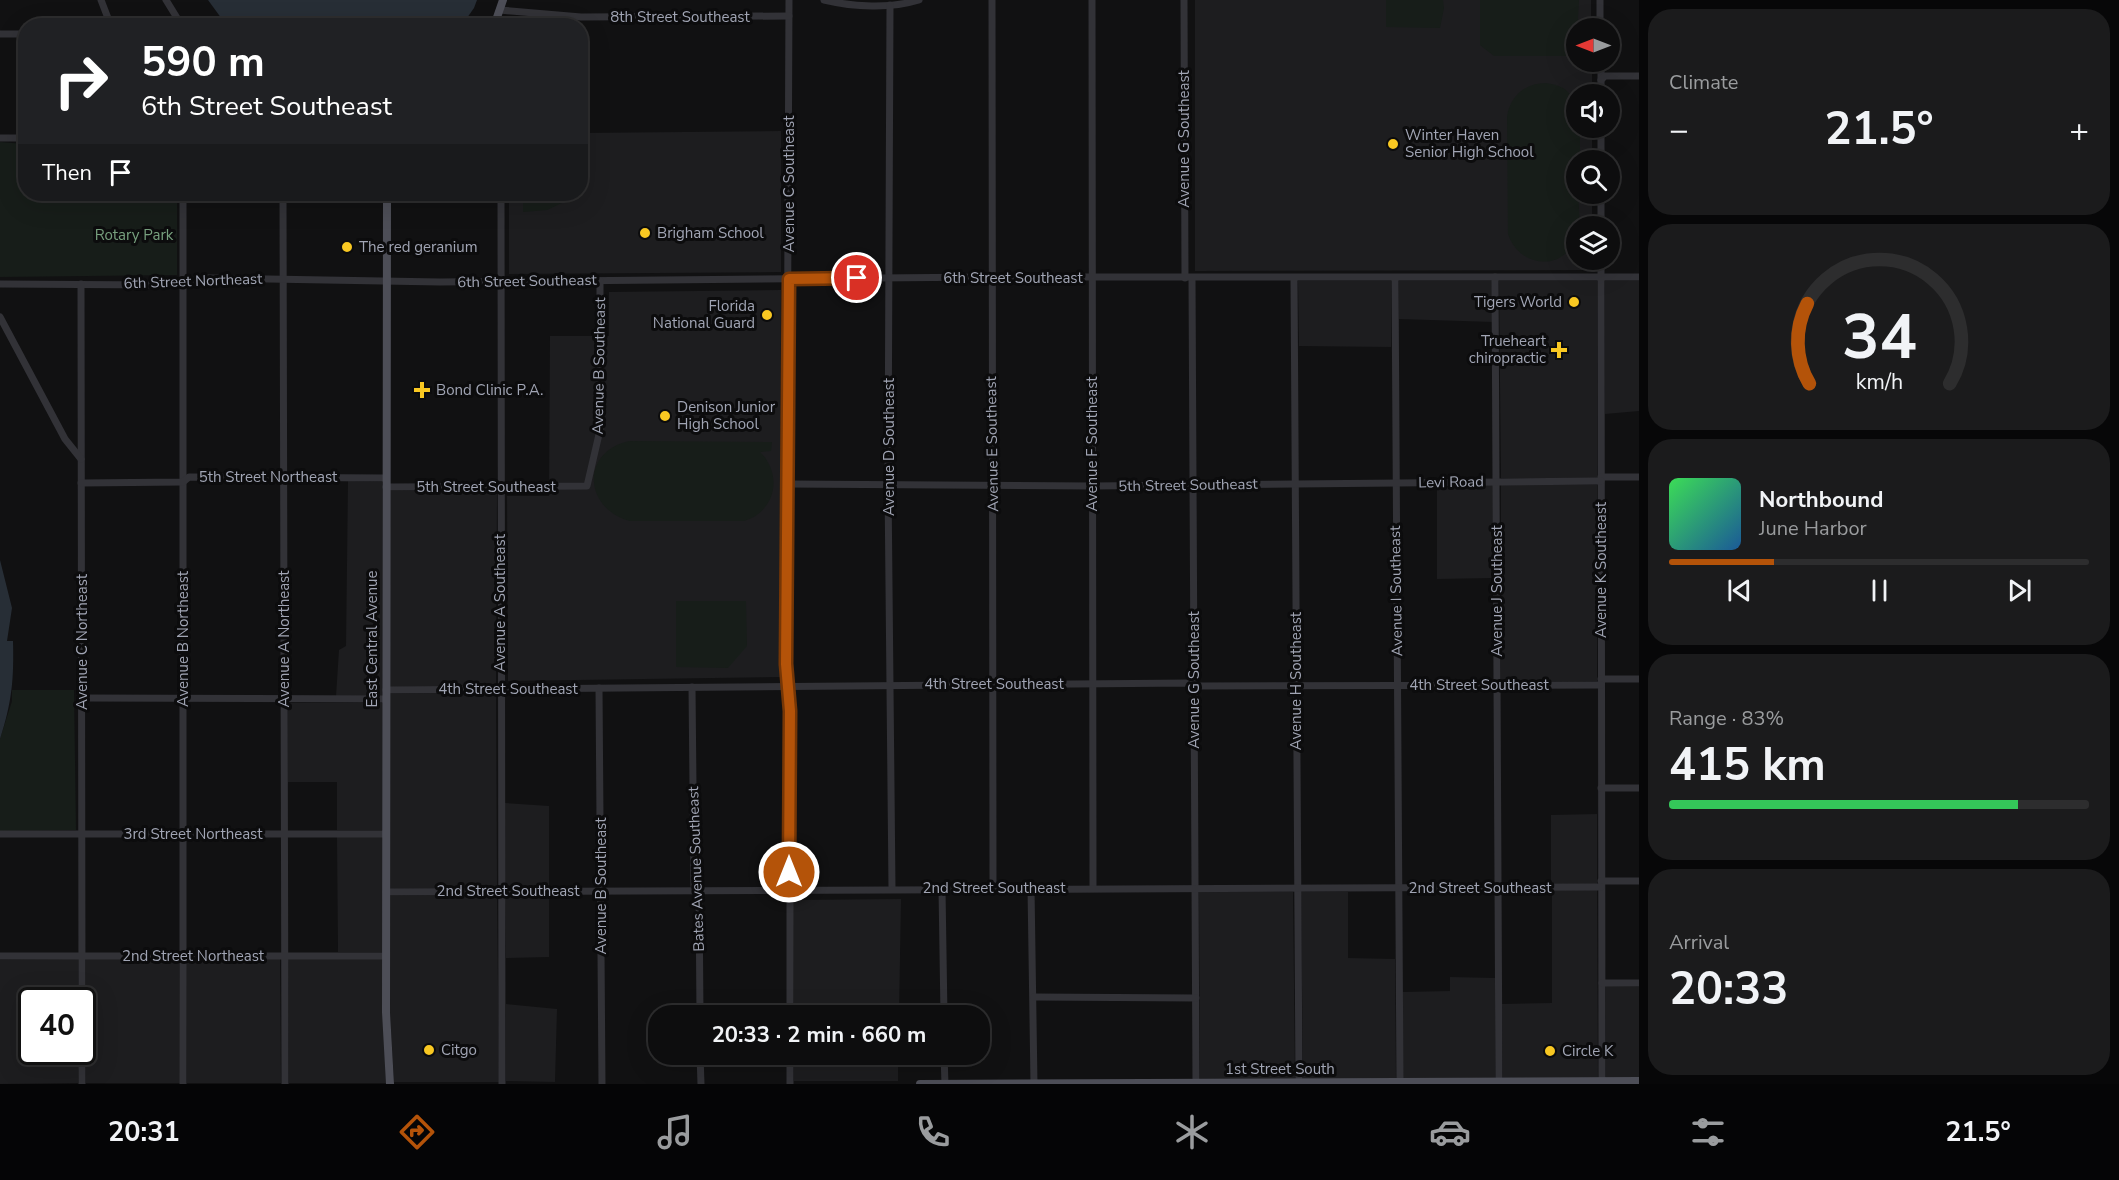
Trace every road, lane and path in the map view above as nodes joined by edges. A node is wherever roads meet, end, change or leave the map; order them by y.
1 (101, 0) edge
2 (166, 0) edge
3 (503, 0) edge
4 (789, 0) edge
5 (824, 0) edge
6 (919, 0) edge
7 (992, 0) edge
8 (1092, 0) edge
9 (1184, 0) edge
10 (1600, 0) edge
11 (890, 5) junction
12 (500, 10) junction
13 (789, 16) junction
14 (108, 18) edge
15 (177, 18) edge
16 (497, 18) edge
17 (1600, 18) edge
18 (0, 34) edge
19 (18, 34) edge
20 (1601, 72) edge
21 (1639, 76) edge
22 (1601, 80) junction
23 (1601, 84) edge
24 (0, 138) edge
25 (18, 138) edge
26 (183, 201) edge
27 (283, 201) edge
28 (387, 201) edge
29 (501, 201) edge
30 (1601, 270) edge
31 (1601, 277) junction
32 (1639, 277) edge
33 (284, 278) junction
34 (890, 278) junction
35 (991, 278) junction
36 (1092, 278) junction
37 (1188, 278) junction
38 (1294, 278) junction
39 (1395, 278) junction
40 (1496, 278) junction
41 (789, 279) junction
42 (182, 280) junction
43 (600, 281) junction
44 (386, 282) junction
45 (501, 282) junction
46 (0, 284) edge
47 (81, 284) junction
48 (0, 317) edge
49 (81, 459) junction
50 (284, 477) junction
51 (1639, 477) edge
52 (1601, 479) junction
53 (1497, 481) junction
54 (183, 482) junction
55 (81, 483) junction
56 (386, 483) junction
57 (1298, 483) junction
58 (1395, 483) junction
59 (787, 484) junction
60 (888, 484) junction
61 (991, 485) junction
62 (1192, 485) junction
63 (501, 486) junction
64 (587, 486) joint
65 (1092, 486) junction
66 (1639, 679) edge
67 (1601, 682) junction
68 (890, 684) junction
69 (992, 684) junction
70 (1092, 684) junction
71 (1498, 685) junction
72 (788, 686) junction
73 (1195, 686) junction
74 (1296, 686) junction
75 (1397, 686) junction
76 (692, 687) junction
77 (599, 688) junction
78 (500, 689) junction
79 (386, 695) junction
80 (82, 698) junction
81 (183, 698) junction
82 (284, 699) junction
83 (1601, 788) junction
84 (1639, 788) edge
85 (0, 834) edge
86 (83, 834) junction
87 (183, 834) junction
88 (284, 834) junction
89 (386, 834) junction
90 (1639, 881) edge
91 (1601, 884) junction
92 (993, 888) junction
93 (1031, 888) junction
94 (1093, 888) junction
95 (1297, 888) junction
96 (1398, 888) junction
97 (1499, 888) junction
98 (892, 889) junction
99 (942, 889) junction
100 (1195, 889) junction
101 (699, 890) junction
102 (789, 890) junction
103 (501, 891) junction
104 (600, 891) junction
105 (386, 892) junction
106 (0, 956) edge
107 (82, 956) junction
108 (183, 956) junction
109 (284, 956) junction
110 (386, 956) junction
111 (1602, 983) junction
112 (1639, 983) edge
113 (82, 987) edge
114 (1034, 997) junction
115 (1196, 998) junction
116 (700, 1005) edge
117 (790, 1005) edge
118 (944, 1005) edge
119 (82, 1065) edge
120 (700, 1065) edge
121 (790, 1065) edge
122 (944, 1065) edge
123 (1639, 1081) edge
124 (1602, 1082) edge
125 (1299, 1083) edge
126 (1499, 1083) edge
127 (82, 1084) edge
128 (183, 1084) edge
129 (285, 1084) edge
130 (390, 1084) edge
131 (502, 1084) edge
132 (602, 1084) edge
133 (701, 1084) edge
134 (790, 1084) edge
135 (920, 1084) edge
136 (945, 1084) edge
137 (993, 1084) edge
138 (1034, 1084) edge
139 (1092, 1084) edge
140 (1196, 1084) edge
141 (1400, 1084) edge

1 - 14 street
2 - 15 street
3 - 12 main road
4 - 13 street, Avenue C Southeast
5 - 11 street
6 - 11 street
7 - 35 street, Avenue E Southeast
8 - 36 street, Avenue F Southeast
9 - 37 street, Avenue G Southeast
10 - 17 street
11 - 34 street, Avenue D Southeast
12 - 13 street, 8th Street Southeast
12 - 16 main road
13 - 41 street, Avenue C Southeast
18 - 19 street
20 - 22 street
21 - 22 street
22 - 23 street
24 - 25 street
26 - 42 street, Avenue B Northeast
27 - 33 street, Avenue A Northeast
28 - 44 main road, East Central Avenue
29 - 45 street, Avenue A Southeast
30 - 31 street, Avenue K Southeast
31 - 32 street, 6th Street Southeast
31 - 40 street, 6th Street Southeast
31 - 52 street, Avenue K Southeast
33 - 42 street, 6th Street Northeast
33 - 44 street, 6th Street Northeast
33 - 50 street, Avenue A Northeast
34 - 35 street, 6th Street Southeast
34 - 41 street, 6th Street Southeast
34 - 60 street, Avenue D Southeast
35 - 36 street, 6th Street Southeast
35 - 61 street, Avenue E Southeast
36 - 37 street, 6th Street Southeast
36 - 65 street, Avenue F Southeast
37 - 38 street, 6th Street Southeast
37 - 62 street, Avenue G Southeast
38 - 39 street, 6th Street Southeast
38 - 57 street, Avenue H Southeast
39 - 40 street, 6th Street Southeast
39 - 58 street, Avenue I Southeast
40 - 53 street, Avenue J Southeast
41 - 43 street, 6th Street Southeast
41 - 59 street, Avenue C Southeast
42 - 47 street, 6th Street Northeast
42 - 54 street, Avenue B Northeast
43 - 45 street, 6th Street Southeast
43 - 64 street, Avenue B Southeast
44 - 45 street, 6th Street Southeast
44 - 56 main road, East Central Avenue
45 - 63 street, Avenue A Southeast
46 - 47 street, 6th Street Northeast
47 - 49 street, Avenue C Northeast
48 - 49 street
49 - 55 street, Avenue C Northeast
50 - 54 street, 5th Street Northeast
50 - 56 street, 5th Street Northeast
50 - 82 street, Avenue A Northeast
51 - 52 street
52 - 53 street, Levi Road
52 - 67 street, Avenue K Southeast
53 - 58 street, Levi Road
53 - 71 street, Avenue J Southeast
54 - 55 street, 5th Street Northeast
54 - 81 street, Avenue B Northeast
55 - 80 street, Avenue C Northeast
56 - 63 street, 5th Street Southeast
56 - 79 main road, East Central Avenue
57 - 58 street, Levi Road
57 - 62 street, 5th Street Southeast
57 - 74 street, Avenue H Southeast
58 - 75 street, Avenue I Southeast
59 - 60 street, 5th Street Southeast
59 - 72 street, Avenue C Southeast
60 - 61 street, 5th Street Southeast
60 - 68 street, Avenue D Southeast
61 - 65 street, 5th Street Southeast
61 - 69 street, Avenue E Southeast
62 - 65 street, 5th Street Southeast
62 - 73 street, Avenue G Southeast
63 - 64 street, 5th Street Southeast
63 - 78 street, Avenue A Southeast
65 - 70 street, Avenue F Southeast
66 - 67 street, 4th Street Southeast
67 - 71 street, 4th Street Southeast
67 - 83 street, Avenue K Southeast
68 - 69 street, 4th Street Southeast
68 - 72 street, 4th Street Southeast
68 - 98 street, Avenue D Southeast
69 - 70 street, 4th Street Southeast
69 - 92 street, Avenue E Southeast
70 - 73 street, 4th Street Southeast
70 - 94 street, Avenue F Southeast
71 - 75 street, 4th Street Southeast
71 - 97 street, Avenue J Southeast
72 - 76 street, 4th Street Southeast
72 - 102 street, Avenue C Southeast
73 - 74 street, 4th Street Southeast
73 - 100 street, Avenue G Southeast
74 - 75 street, 4th Street Southeast
74 - 95 street, Avenue H Southeast
75 - 96 street, Avenue I Southeast
76 - 77 street, 4th Street Southeast
76 - 101 street, Bates Avenue Southeast
77 - 78 street, 4th Street Southeast
77 - 104 street, Avenue B Southeast
78 - 79 street, 4th Street Southeast
78 - 103 street, Avenue A Southeast
79 - 82 street, 4th Street Southeast
79 - 89 main road, East Central Avenue
80 - 81 street, 4th Street Southeast
80 - 86 street, Avenue C Northeast
81 - 82 street, 4th Street Southeast
81 - 87 street, Avenue B Northeast
82 - 88 street, Avenue A Northeast
83 - 84 street
83 - 91 street, Avenue K Southeast
85 - 86 street, 3rd Street Northeast
86 - 87 street, 3rd Street Northeast
86 - 107 street, Avenue C Northeast
87 - 88 street, 3rd Street Northeast
87 - 108 street, Avenue B Northeast
88 - 89 street, 3rd Street Northeast
88 - 109 street, Avenue A Northeast
89 - 105 main road, East Central Avenue
90 - 91 street
91 - 97 street, 2nd Street Southeast
91 - 111 street, Avenue K Southeast
92 - 93 street, 2nd Street Southeast
92 - 99 street, 2nd Street Southeast
93 - 94 street, 2nd Street Southeast
93 - 114 street
94 - 100 street, 2nd Street Southeast
95 - 96 street, 2nd Street Southeast
95 - 100 street, 2nd Street Southeast
95 - 125 street, Avenue H Southeast
96 - 97 street, 2nd Street Southeast
96 - 141 street, Avenue I Southeast
97 - 126 street, Avenue J Southeast
98 - 99 street, 2nd Street Southeast
98 - 102 street, 2nd Street Southeast
99 - 118 street
100 - 115 street, Avenue G Southeast
101 - 102 street, 2nd Street Southeast
101 - 104 street, 2nd Street Southeast
101 - 116 street, Bates Avenue Southeast
102 - 117 street, Avenue C Southeast
103 - 104 street, 2nd Street Southeast
103 - 105 street, 2nd Street Southeast
103 - 131 street, Avenue A Southeast
104 - 132 street, Avenue B Southeast
105 - 110 main road, East Central Avenue
106 - 107 street, 2nd Street Northeast
107 - 108 street, 2nd Street Northeast
107 - 113 street, Avenue C Northeast
108 - 109 street, 2nd Street Northeast
108 - 128 street, Avenue B Northeast
109 - 110 street, 2nd Street Northeast
109 - 129 street, Avenue A Northeast
110 - 130 main road, East Central Avenue
111 - 112 street
111 - 124 street, Avenue K Southeast
114 - 115 street
114 - 138 street
115 - 140 street, Avenue G Southeast
119 - 127 street
120 - 133 street
121 - 134 street
122 - 136 street
123 - 124 main road, 1st Street South
124 - 126 main road, 1st Street South
125 - 140 main road, 1st Street South
125 - 141 main road, 1st Street South
126 - 141 main road, 1st Street South
135 - 136 main road, 1st Street South
136 - 137 main road, 1st Street South
137 - 138 main road, 1st Street South
138 - 139 main road, 1st Street South
139 - 140 main road, 1st Street South

